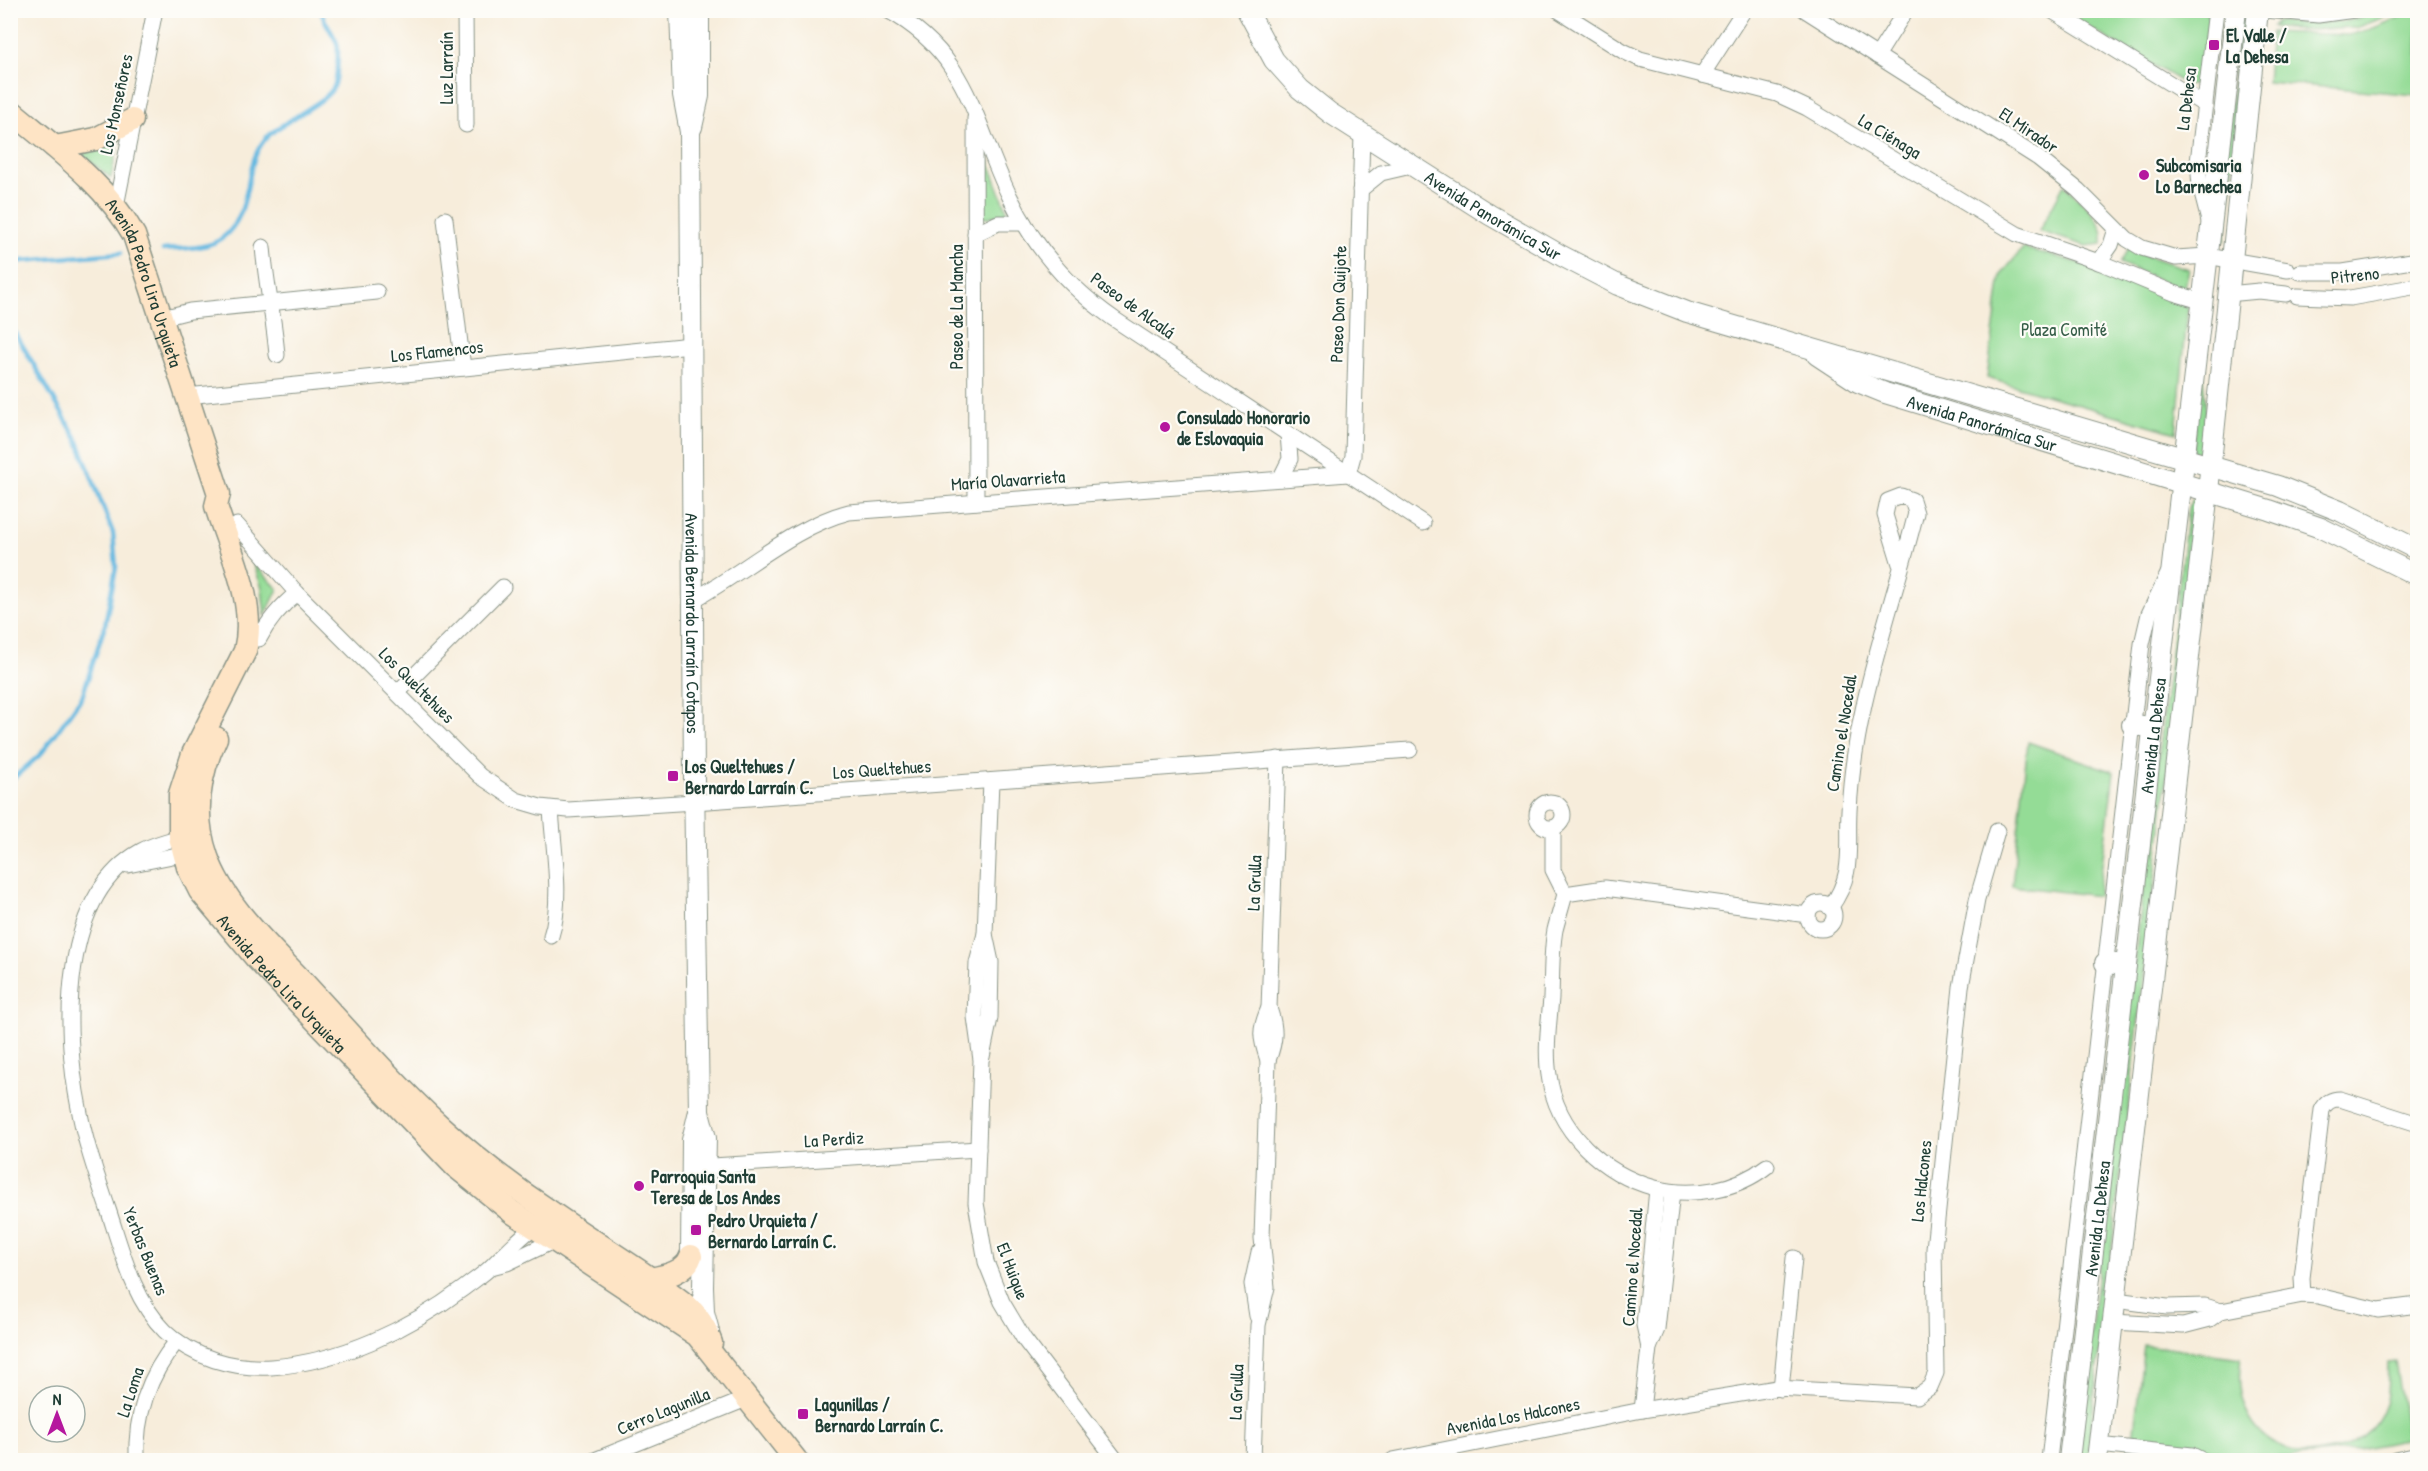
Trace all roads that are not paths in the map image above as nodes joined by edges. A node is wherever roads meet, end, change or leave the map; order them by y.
1 (155, 10) edge
2 (465, 10) edge
3 (680, 10) edge
4 (699, 10) edge
5 (887, 10) edge
6 (1247, 10) edge
7 (1558, 10) edge
8 (1744, 10) edge
9 (1805, 10) edge
10 (1906, 10) edge
11 (2051, 10) edge
12 (2216, 10) edge
13 (2236, 10) edge
14 (2258, 10) edge
15 (2265, 10) edge
16 (2354, 10) edge
17 (1877, 56) junction
18 (1702, 75) junction
19 (2205, 105) junction
20 (10, 110) edge
21 (976, 112) junction
22 (132, 120) junction
23 (466, 125) dead end
24 (690, 132) junction
25 (1362, 134) junction
26 (55, 147) junction
27 (1411, 166) junction
28 (1360, 190) junction
29 (116, 206) junction
30 (445, 219) dead end
31 (1024, 223) junction
32 (2210, 227) junction
33 (2116, 229) junction
34 (975, 234) junction
35 (263, 247) dead end
36 (2207, 256) junction
37 (2232, 259) junction
38 (2417, 261) edge
39 (2099, 262) junction
40 (2418, 286) edge
41 (376, 292) dead end
42 (2228, 294) junction
43 (2201, 301) junction
44 (270, 303) junction
45 (162, 318) junction
46 (1794, 342) junction
47 (691, 345) junction
48 (277, 355) dead end
49 (463, 368) junction
50 (187, 396) junction
51 (1288, 434) junction
52 (2183, 457) junction
53 (2211, 465) junction
54 (1348, 474) junction
55 (1281, 479) junction
56 (2180, 483) junction
57 (2208, 491) junction
58 (219, 494) junction
59 (976, 502) junction
60 (1424, 523) dead end
61 (237, 525) junction
62 (2418, 550) edge
63 (1900, 564) dead end
64 (2171, 569) junction
65 (2418, 576) edge
66 (503, 587) dead end
67 (297, 593) junction
68 (693, 600) junction
69 (259, 639) junction
70 (398, 692) junction
71 (2133, 725) junction
72 (2153, 727) junction
73 (1410, 750) dead end
74 (1278, 759) junction
75 (991, 781) junction
76 (694, 802) junction
77 (550, 809) junction
78 (1553, 828) dead end
79 (1997, 831) dead end
80 (192, 843) junction
81 (1565, 894) junction
82 (551, 936) dead end
83 (2106, 963) junction
84 (2126, 965) junction
85 (2418, 1124) edge
86 (978, 1149) junction
87 (1767, 1166) dead end
88 (699, 1167) junction
89 (1664, 1191) junction
90 (543, 1220) junction
91 (555, 1240) junction
92 (691, 1256) junction
93 (1794, 1258) dead end
94 (491, 1267) junction
95 (651, 1279) junction
96 (2303, 1294) junction
97 (2116, 1300) junction
98 (2418, 1305) edge
99 (2167, 1307) junction
100 (689, 1308) junction
101 (2221, 1311) junction
102 (2113, 1322) junction
103 (2165, 1326) junction
104 (177, 1341) junction
105 (707, 1344) junction
106 (1781, 1389) junction
107 (746, 1399) junction
108 (1641, 1410) junction
109 (2098, 1453) edge
110 (2418, 1455) edge
111 (2156, 1456) edge
112 (137, 1461) edge
113 (595, 1461) edge
114 (796, 1461) edge
115 (1116, 1461) edge
116 (1253, 1461) edge
117 (1393, 1461) edge
118 (2049, 1461) edge
119 (2069, 1461) edge
120 (2202, 1461) edge
121 (2395, 1461) edge

1 - 22 street, Los Monseñores
2 - 23 street, Luz Larraín
3 - 24 street, Avenida Bernardo Larraín Cotapos
4 - 24 street, Avenida Bernardo Larraín Cotapos
5 - 21 street, Paseo de Alcalá
6 - 25 street, Avenida Panorámica Sur
7 - 18 street, La Ciénaga
8 - 18 street
9 - 17 street, El Mirador
10 - 17 street
11 - 19 street
12 - 19 street, La Dehesa
13 - 32 street, Avenida La Dehesa
14 - 37 street, Avenida La Dehesa
15 - 16 street
17 - 33 street, El Mirador
18 - 39 street, La Ciénaga
19 - 32 street, La Dehesa
20 - 26 main road, Avenida Pedro Lira Urquieta
21 - 31 street, Paseo de Alcalá
21 - 34 street, Paseo de La Mancha
22 - 26 main road
22 - 29 street, Los Monseñores
24 - 47 street, Avenida Bernardo Larraín Cotapos
25 - 27 street, Avenida Panorámica Sur
25 - 28 street, Paseo Don Quijote
26 - 29 main road, Avenida Pedro Lira Urquieta
27 - 28 street
27 - 46 street, Avenida Panorámica Sur
28 - 54 street, Paseo Don Quijote
29 - 45 main road, Avenida Pedro Lira Urquieta
30 - 49 street
31 - 34 street
31 - 51 street, Paseo de Alcalá
32 - 36 street, Avenida La Dehesa
33 - 36 street, El Mirador
33 - 39 street
34 - 59 street, Paseo de La Mancha
35 - 44 street
36 - 37 street, El Mirador
36 - 43 street, Avenida La Dehesa
37 - 38 street, Pitreno
37 - 42 street, Avenida La Dehesa
39 - 43 street, La Ciénaga
40 - 42 street, Pitreno
41 - 44 street
42 - 53 street, Avenida La Dehesa
43 - 52 street, Avenida La Dehesa
44 - 45 street
44 - 48 street
45 - 50 main road, Avenida Pedro Lira Urquieta
46 - 52 street, Avenida Panorámica Sur
46 - 56 street, Avenida Panorámica Sur
47 - 49 street, Los Flamencos
47 - 68 street, Avenida Bernardo Larraín Cotapos
49 - 50 street, Los Flamencos
50 - 58 main road, Avenida Pedro Lira Urquieta
51 - 54 street, Paseo de Alcalá
51 - 55 street
52 - 53 street, Avenida Panorámica Sur
52 - 56 street, Avenida La Dehesa
53 - 57 street, Avenida La Dehesa
53 - 62 street, Avenida Panorámica Sur
54 - 55 street, María Olavarrieta
54 - 60 street, Paseo de Alcalá
55 - 59 street, María Olavarrieta
56 - 57 street, Avenida Panorámica Sur
56 - 64 street, Avenida La Dehesa
57 - 65 street, Avenida Panorámica Sur
57 - 97 street, Avenida La Dehesa
58 - 61 main road, Avenida Pedro Lira Urquieta
58 - 80 main road, Avenida Pedro Lira Urquieta
59 - 68 street, María Olavarrieta
61 - 67 street, Los Queltehues
61 - 69 main road, Avenida Pedro Lira Urquieta
63 - 81 street, Camino el Nocedal
64 - 71 street
64 - 72 street, Avenida La Dehesa
66 - 70 street
67 - 69 street
67 - 70 street, Los Queltehues
68 - 76 street, Avenida Bernardo Larraín Cotapos
69 - 80 main road, Avenida Pedro Lira Urquieta
70 - 77 street, Los Queltehues
71 - 72 street
71 - 83 street
72 - 84 street, Avenida La Dehesa
73 - 74 street, Los Queltehues
74 - 75 street, Los Queltehues
74 - 116 street, La Grulla
75 - 76 street, Los Queltehues
75 - 86 street, El Huique
76 - 77 street, Los Queltehues
76 - 88 street, Avenida Bernardo Larraín Cotapos
77 - 82 street
78 - 81 street
79 - 106 street, Los Halcones
80 - 90 main road, Avenida Pedro Lira Urquieta
80 - 104 street, Yerbas Buenas
81 - 89 street, Camino el Nocedal
83 - 84 street
83 - 118 street
84 - 119 street, Avenida La Dehesa
85 - 96 street
86 - 88 street, La Perdiz
86 - 115 street, El Huique
87 - 89 street, Camino el Nocedal
88 - 92 street, Avenida Bernardo Larraín Cotapos
88 - 105 street, Avenida Bernardo Larraín Cotapos
89 - 108 street, Camino el Nocedal
90 - 91 main road, Avenida Pedro Lira Urquieta
90 - 94 street, Yerbas Buenas
90 - 95 main road, Avenida Pedro Lira Urquieta
91 - 94 street, Yerbas Buenas
91 - 105 main road, Avenida Pedro Lira Urquieta
92 - 95 main road
92 - 100 street, Avenida Bernardo Larraín Cotapos
93 - 106 street
94 - 104 street, Yerbas Buenas
95 - 100 main road, Avenida Pedro Lira Urquieta
96 - 98 street
96 - 101 street
97 - 99 street
97 - 102 street, Avenida La Dehesa
99 - 101 street
99 - 103 street
100 - 105 main road, Avenida Pedro Lira Urquieta
101 - 103 street
102 - 103 street
102 - 109 street, Avenida La Dehesa
104 - 112 street, La Loma
105 - 107 main road, Avenida Bernardo Larraín Cotapos
106 - 108 street, Los Halcones
107 - 113 street, Cerro Lagunilla
107 - 114 main road, Avenida Bernardo Larraín Cotapos
108 - 117 street, Avenida Los Halcones
109 - 111 street
110 - 121 street
111 - 120 street

